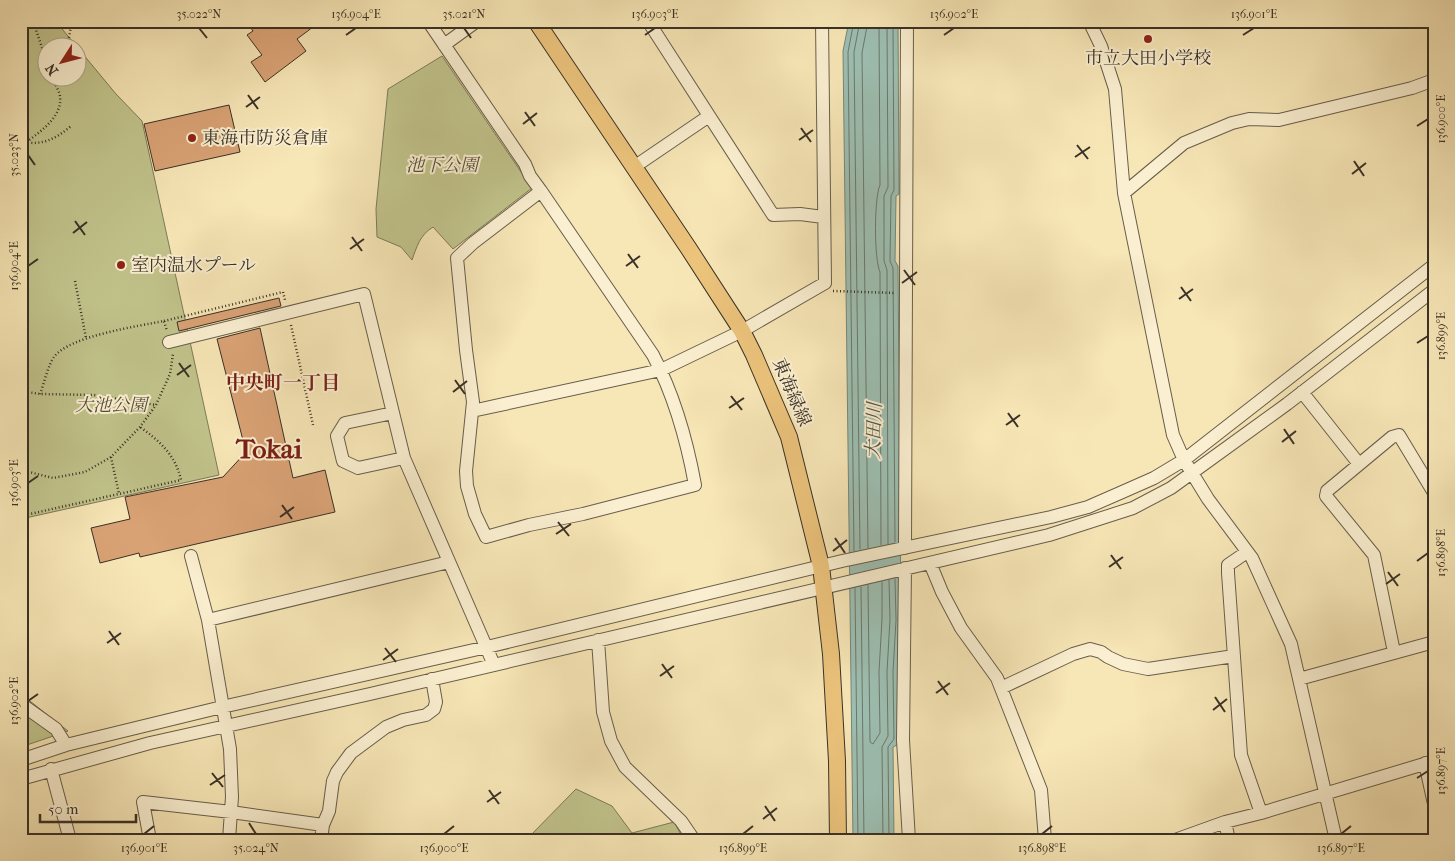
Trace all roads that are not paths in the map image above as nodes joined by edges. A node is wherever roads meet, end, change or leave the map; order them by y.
1 (428, 21) edge
2 (477, 21) edge
3 (536, 21) edge
4 (648, 21) edge
5 (822, 21) edge
6 (907, 21) edge
7 (1089, 21) edge
8 (444, 45) junction
9 (1434, 80) edge
10 (709, 116) junction
11 (634, 167) junction
12 (541, 191) junction
13 (1124, 193) junction
14 (823, 216) junction
15 (1434, 265) edge
16 (1434, 290) edge
17 (742, 331) junction
18 (172, 341) road end
19 (661, 370) junction
20 (1302, 392) junction
21 (472, 411) junction
22 (393, 413) junction
23 (404, 458) junction
24 (1184, 460) junction
25 (1359, 464) junction
26 (1192, 473) junction
27 (1434, 492) edge
28 (903, 548) junction
29 (1247, 552) junction
30 (191, 556) dead end
31 (449, 562) junction
32 (930, 563) junction
33 (821, 566) junction
34 (903, 569) junction
35 (823, 588) junction
36 (208, 620) junction
37 (598, 640) junction
38 (1434, 642) edge
39 (486, 647) junction
40 (1394, 652) junction
41 (1234, 656) junction
42 (494, 665) junction
43 (432, 679) junction
44 (1299, 679) junction
45 (1001, 688) junction
46 (21, 704) edge
47 (222, 707) junction
48 (227, 726) junction
49 (66, 745) junction
50 (21, 760) edge
51 (1430, 762) edge
52 (52, 769) junction
53 (21, 779) edge
54 (1326, 793) junction
55 (1434, 804) edge
56 (231, 812) junction
57 (1261, 813) junction
58 (1225, 822) junction
59 (323, 825) junction
60 (70, 840) edge
61 (150, 840) edge
62 (230, 840) edge
63 (321, 840) edge
64 (694, 840) edge
65 (838, 840) edge
66 (909, 840) edge
67 (1045, 840) edge
68 (1175, 840) edge
69 (1229, 840) edge
70 (1336, 840) edge

1 - 8 street
2 - 8 street
3 - 11 main road, 東海緑線
4 - 10 street
5 - 14 street
6 - 28 street
7 - 13 street
8 - 12 street
9 - 13 street
10 - 11 street
10 - 14 street
11 - 17 main road, 東海緑線
12 - 19 street
12 - 21 street
13 - 24 street
14 - 17 street
15 - 24 street
16 - 20 street
17 - 19 street
17 - 33 main road, 東海緑線
18 - 22 street
19 - 21 street
19 - 21 street
20 - 25 street
20 - 26 street
22 - 23 street
22 - 23 street
23 - 31 street
24 - 26 street
24 - 28 street
25 - 27 street
25 - 40 street
26 - 29 street
26 - 32 street
28 - 33 street
29 - 41 street
29 - 44 street
30 - 36 street
31 - 36 street
31 - 39 street
32 - 34 street
32 - 45 street
33 - 35 main road, 東海緑線
33 - 39 street
34 - 35 street
34 - 66 street
35 - 37 street
35 - 65 main road, 東海緑線
36 - 47 street
37 - 42 street
37 - 64 street
38 - 40 street
39 - 42 street
39 - 47 street
40 - 44 street
41 - 45 street
41 - 57 street
42 - 43 street
43 - 48 street
43 - 59 street
44 - 54 street
45 - 67 street
46 - 49 street
47 - 48 street
47 - 49 street
48 - 52 street
48 - 56 street
49 - 50 street
51 - 54 street
51 - 55 street
52 - 53 street
52 - 60 street
54 - 57 street
54 - 70 street
56 - 59 street
56 - 61 street
56 - 62 street
57 - 58 street
58 - 68 street
58 - 69 street
59 - 63 street

